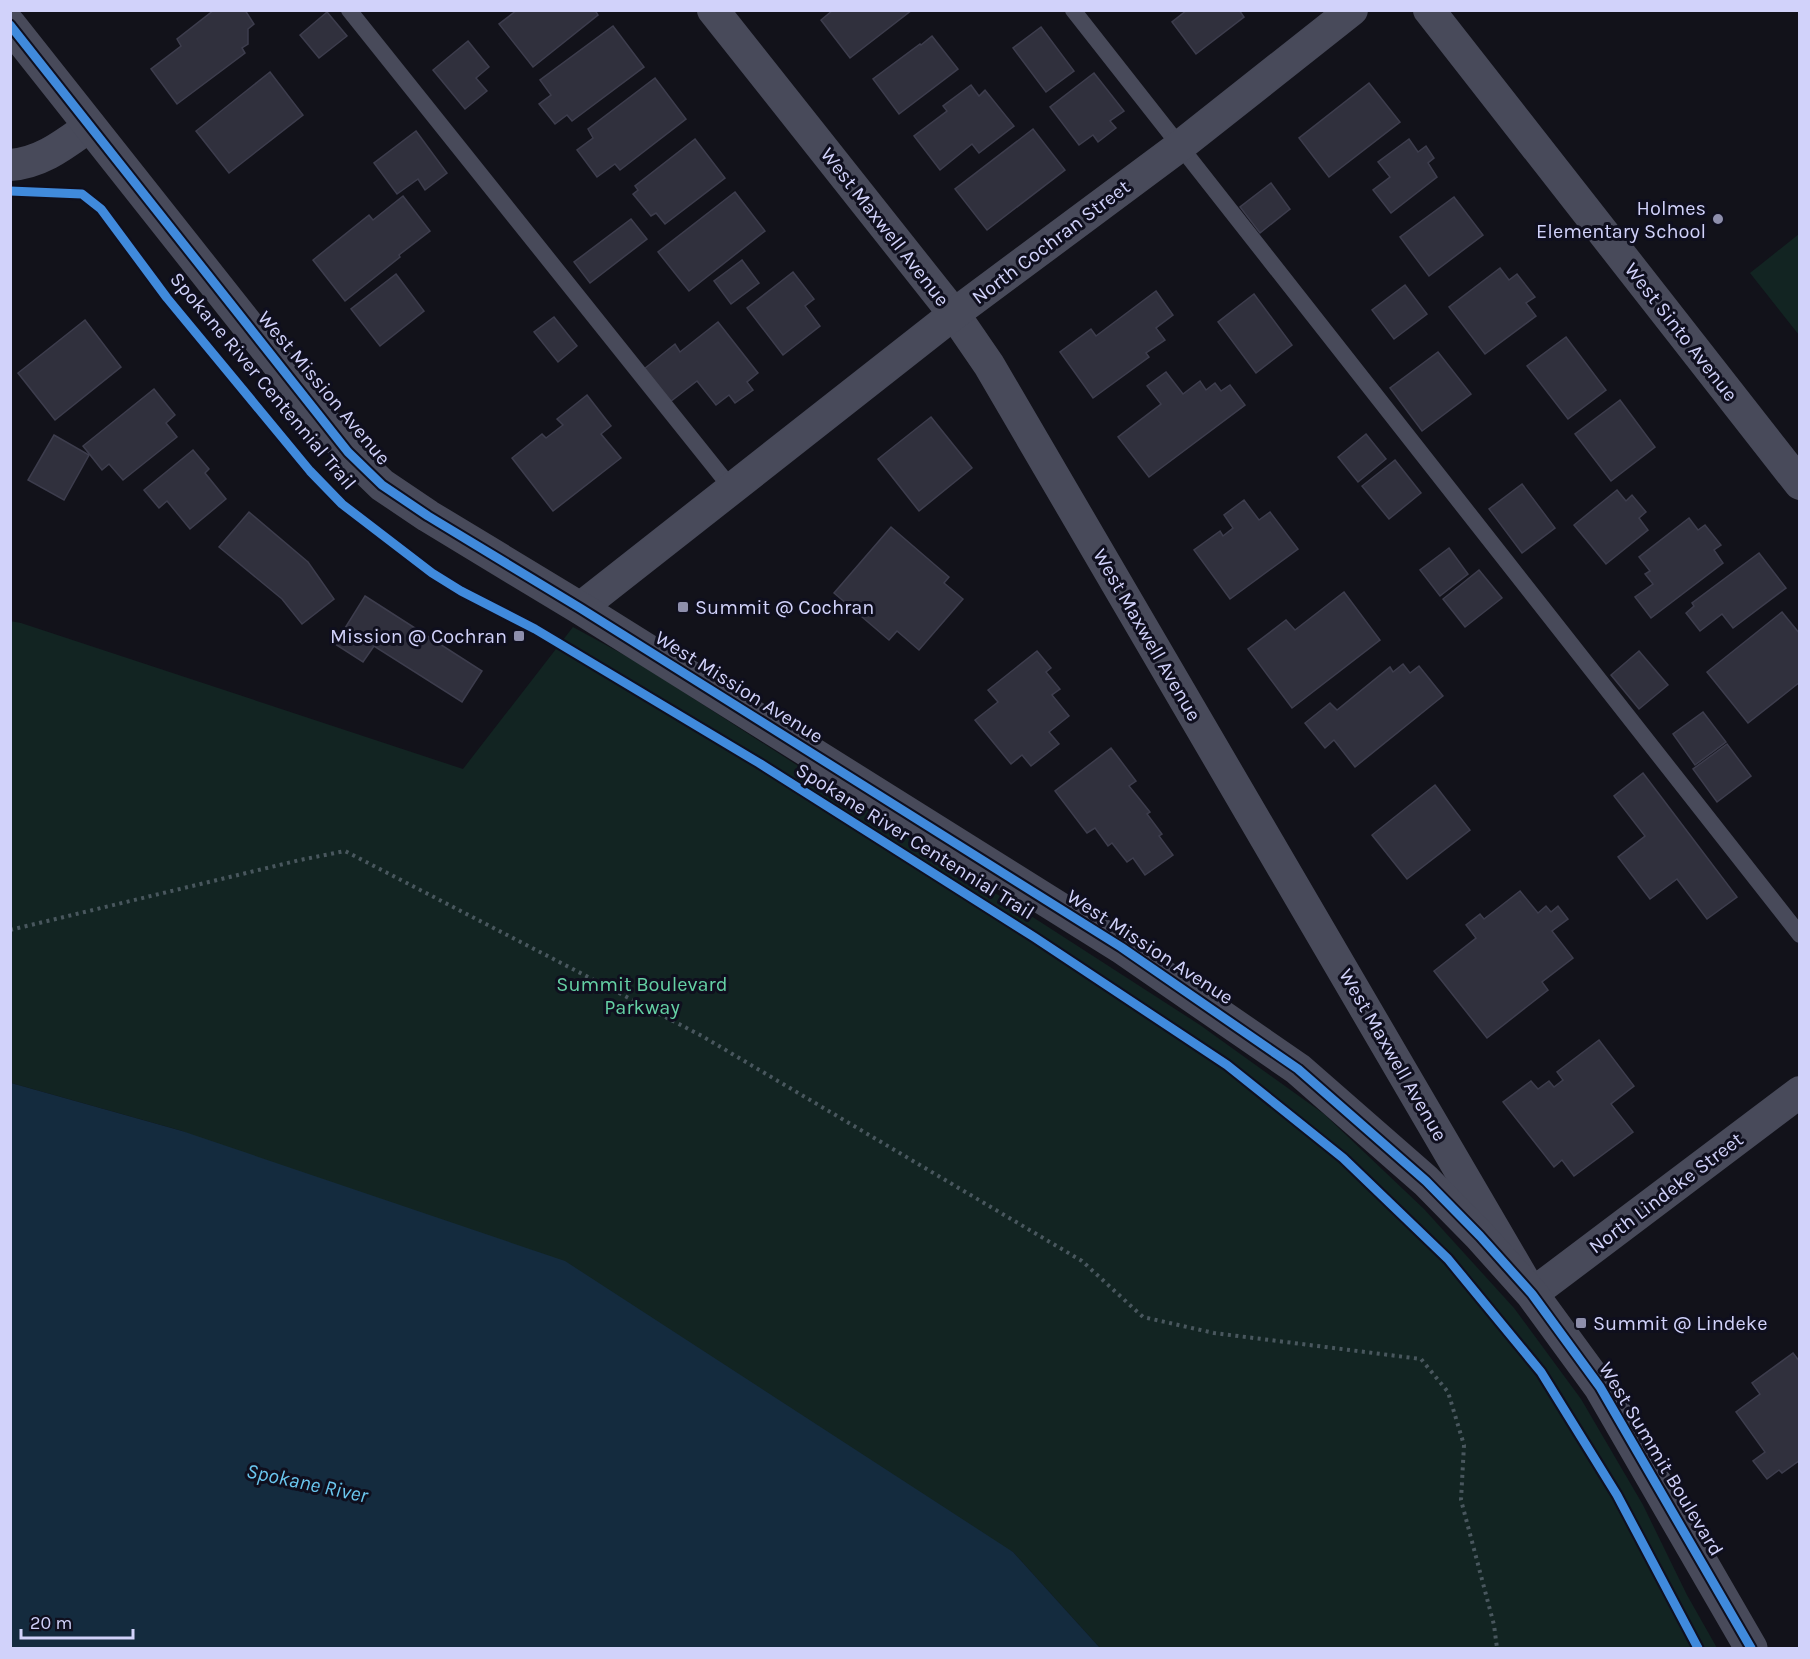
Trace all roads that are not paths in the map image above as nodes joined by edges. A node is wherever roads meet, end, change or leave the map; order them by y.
1 (349, 10) edge
2 (713, 10) edge
3 (1073, 10) edge
4 (1352, 10) edge
5 (1429, 10) edge
6 (10, 25) edge
7 (90, 126) junction
8 (1180, 146) junction
9 (10, 165) edge
10 (954, 314) junction
11 (1800, 484) edge
12 (732, 489) junction
13 (580, 608) junction
14 (1800, 935) edge
15 (1800, 1092) edge
16 (1532, 1294) junction
17 (1751, 1648) edge

1 - 12 lane
2 - 10 street, West Maxwell Avenue
3 - 8 lane
4 - 8 street, North Cochran Street
5 - 11 street, West Sinto Avenue
6 - 7 street, West Mission Avenue
7 - 9 street
7 - 13 street, West Mission Avenue
8 - 10 street, North Cochran Street
8 - 14 lane
10 - 12 street, North Cochran Street
10 - 16 street, West Maxwell Avenue
12 - 13 street, North Cochran Street
13 - 16 street, West Mission Avenue
15 - 16 street, North Lindeke Street
16 - 17 street, West Summit Boulevard

